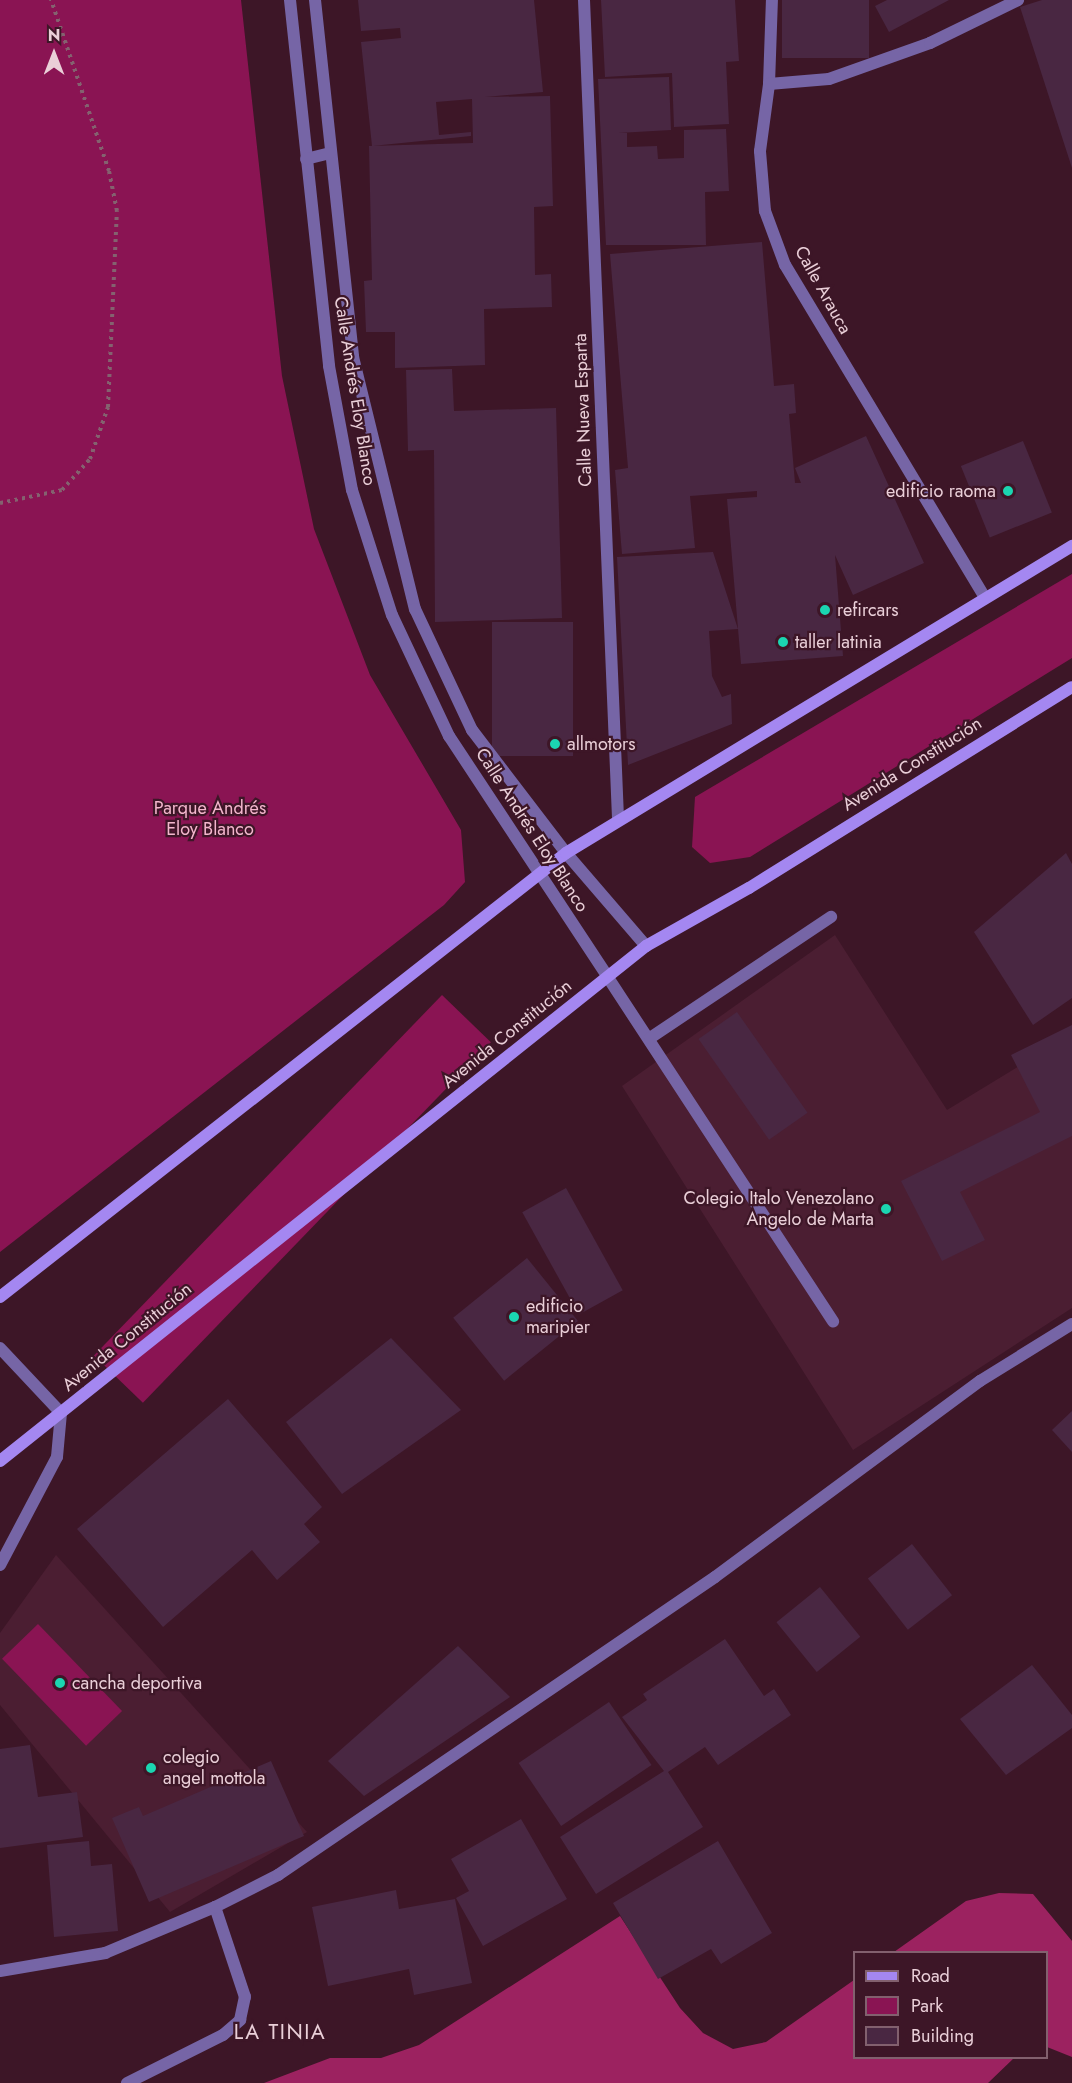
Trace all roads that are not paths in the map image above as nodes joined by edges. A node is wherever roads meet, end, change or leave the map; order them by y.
1 (290, 0) edge
2 (315, 0) edge
3 (584, 0) edge
4 (772, 0) edge
5 (1018, 0) edge
6 (769, 84) junction
7 (330, 153) junction
8 (306, 159) junction
9 (1072, 546) edge
10 (984, 596) junction
11 (1072, 687) edge
12 (618, 819) junction
13 (566, 854) junction
14 (539, 877) junction
15 (831, 917) dead end
16 (645, 946) junction
17 (607, 976) junction
18 (650, 1038) junction
19 (0, 1298) edge
20 (833, 1322) dead end
21 (1072, 1324) edge
22 (0, 1348) edge
23 (62, 1413) junction
24 (0, 1461) edge
25 (0, 1565) edge
26 (215, 1908) junction
27 (0, 1971) edge
28 (127, 2083) edge

1 - 8 street, Calle Andrés Eloy Blanco
2 - 7 street, Calle Andrés Eloy Blanco
3 - 12 street, Calle Nueva Esparta
4 - 6 street, Calle Arauca
5 - 6 street
6 - 10 street, Calle Arauca
7 - 8 street
7 - 13 street, Calle Andrés Eloy Blanco
8 - 14 street, Calle Andrés Eloy Blanco
9 - 10 main road
10 - 12 main road
11 - 16 main road, Avenida Constitución
12 - 13 main road
13 - 14 main road
13 - 16 street, Calle Andrés Eloy Blanco
14 - 17 street, Calle Andrés Eloy Blanco
14 - 19 main road
15 - 18 street
16 - 17 main road, Avenida Constitución
17 - 18 street, Calle Andrés Eloy Blanco
17 - 23 main road, Avenida Constitución
18 - 20 street, Calle Andrés Eloy Blanco
21 - 26 street
22 - 23 street
23 - 24 main road, Avenida Constitución
23 - 25 street
26 - 27 street
26 - 28 street

